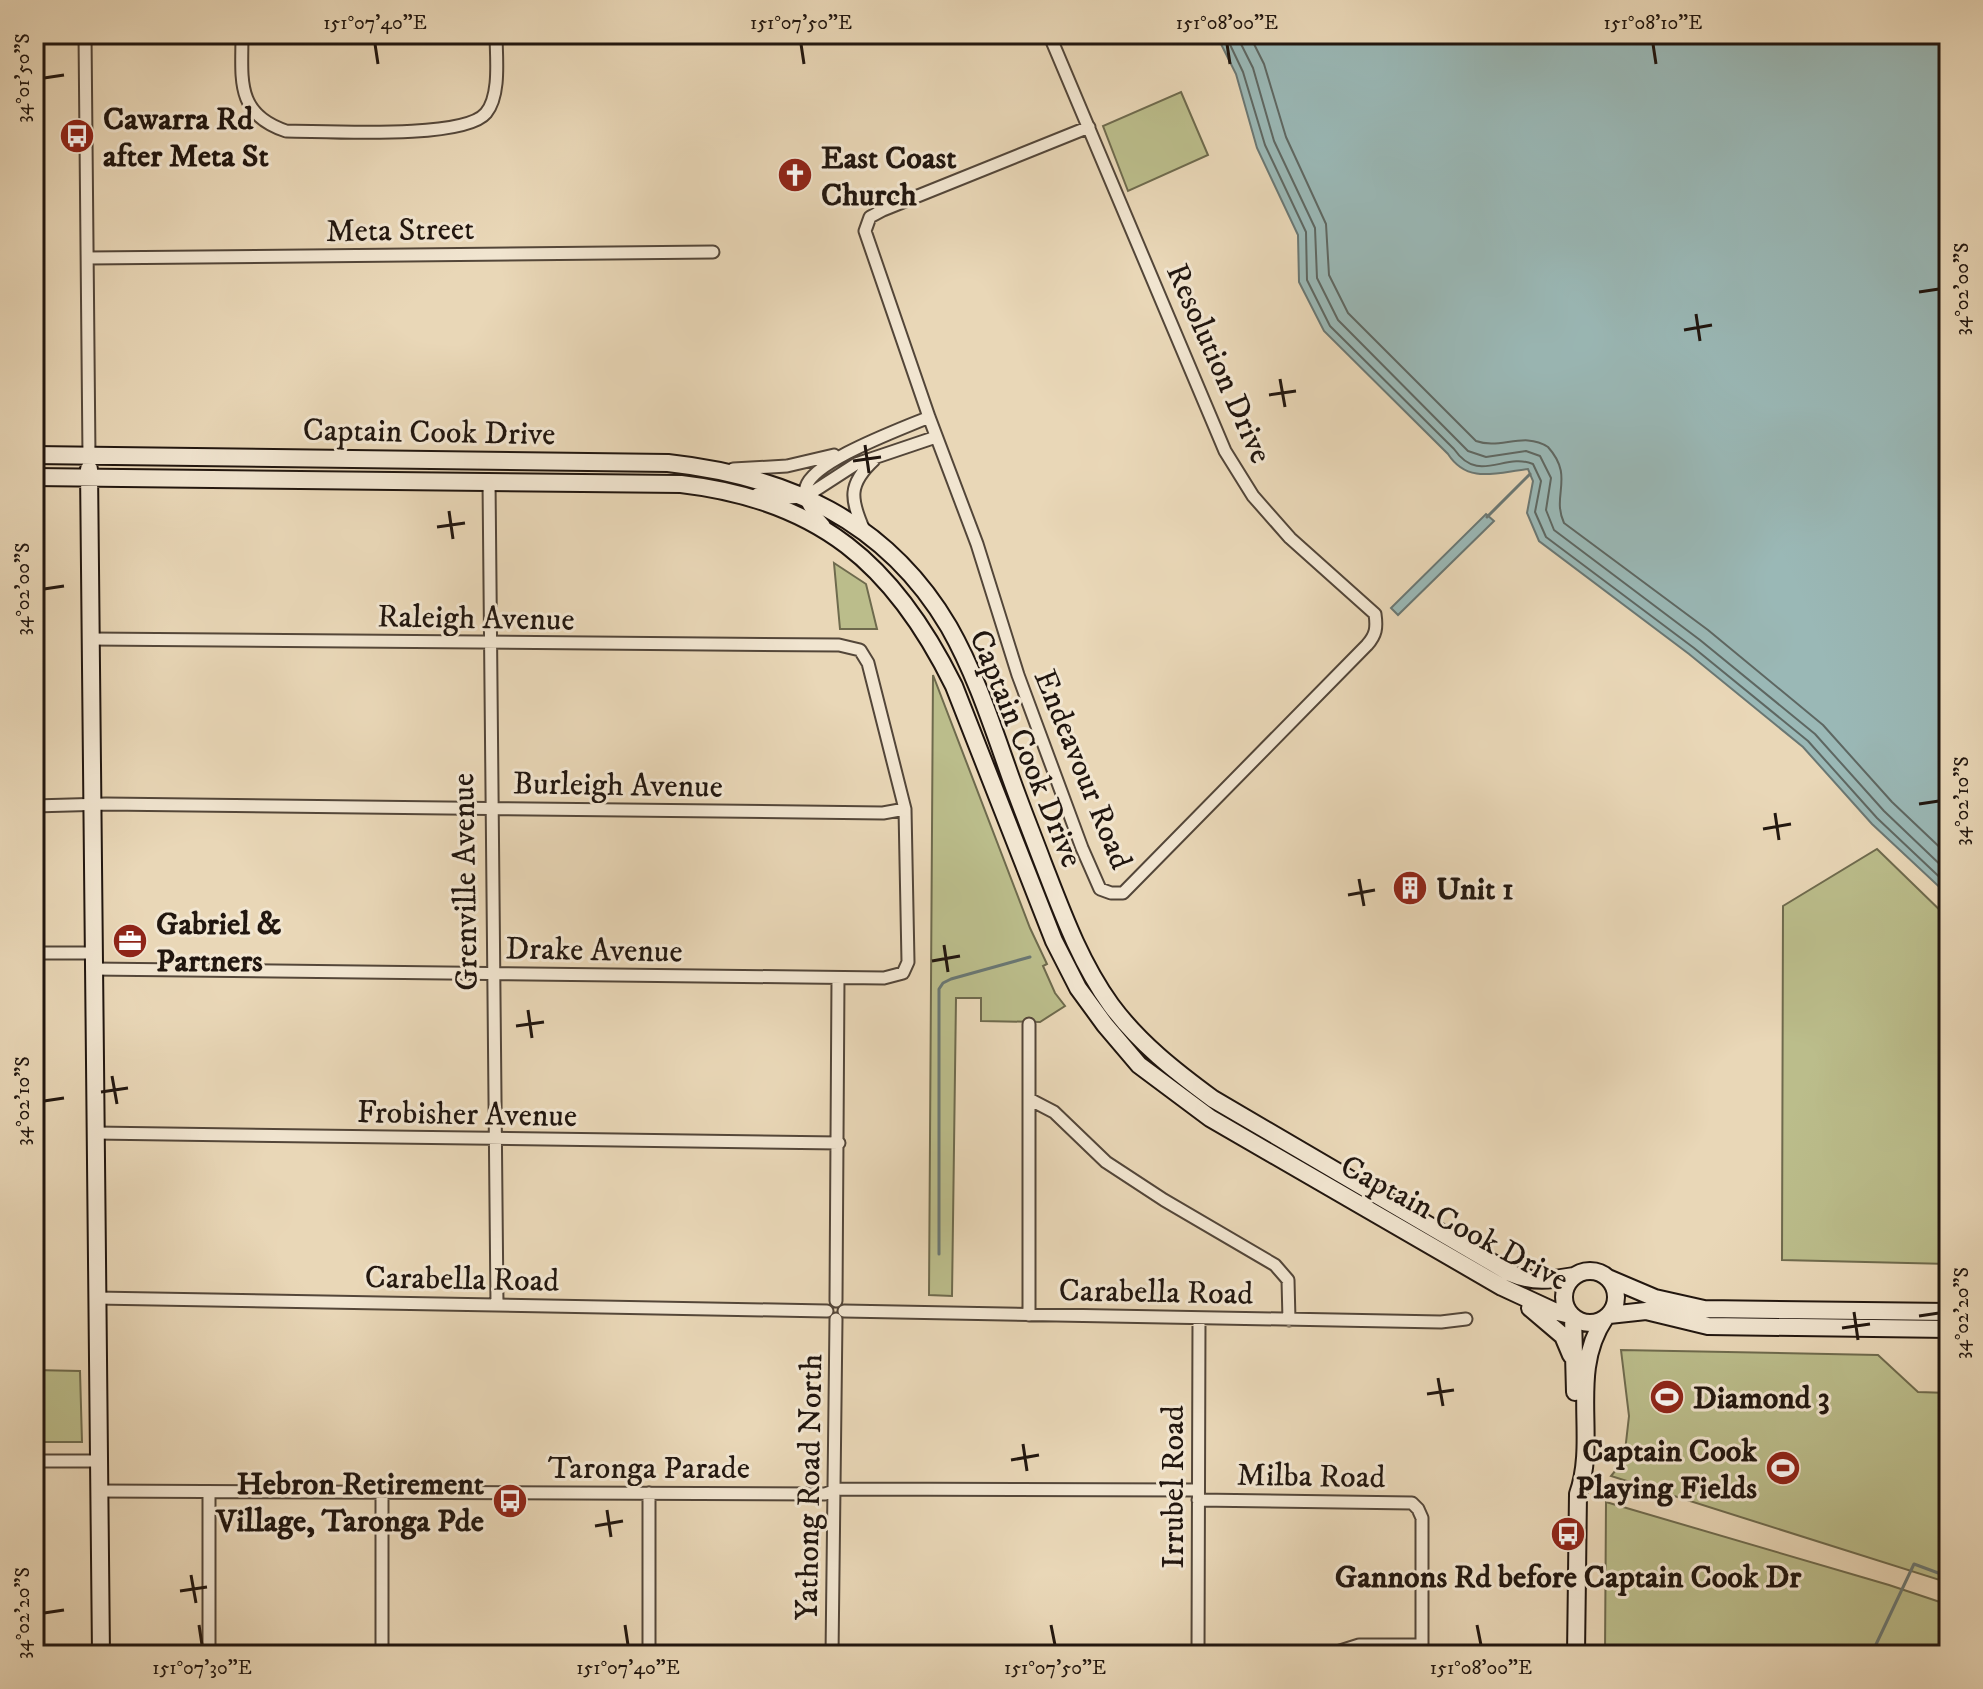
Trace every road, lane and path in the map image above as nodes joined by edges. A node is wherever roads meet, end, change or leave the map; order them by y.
1 (85, 34) edge
2 (242, 34) edge
3 (496, 34) edge
4 (1049, 34) edge
5 (1089, 127) junction
6 (713, 252) dead end
7 (88, 258) junction
8 (929, 417) junction
9 (936, 437) junction
10 (851, 451) junction
11 (880, 454) junction
12 (34, 455) edge
13 (89, 456) junction
14 (486, 460) junction
15 (715, 468) junction
16 (34, 477) edge
17 (89, 477) junction
18 (489, 480) junction
19 (717, 488) junction
20 (805, 497) junction
21 (865, 532) junction
22 (831, 534) junction
23 (1377, 628) joint
24 (90, 639) junction
25 (490, 643) junction
26 (91, 805) junction
27 (34, 806) edge
28 (491, 808) junction
29 (905, 809) junction
30 (34, 953) edge
31 (92, 961) junction
32 (493, 973) junction
33 (838, 978) junction
34 (1029, 1024) dead end
35 (1029, 1099) junction
36 (95, 1133) junction
37 (494, 1140) junction
38 (839, 1143) junction
39 (1574, 1276) junction
40 (1608, 1278) junction
41 (1502, 1287) junction
42 (96, 1298) junction
43 (497, 1305) junction
44 (836, 1311) junction
45 (1949, 1312) edge
46 (1029, 1315) junction
47 (1572, 1316) junction
48 (1607, 1316) junction
49 (1199, 1319) junction
50 (1466, 1319) dead end
51 (1289, 1320) junction
52 (1949, 1329) edge
53 (1575, 1372) junction
54 (34, 1461) edge
55 (98, 1461) junction
56 (99, 1491) junction
57 (833, 1491) junction
58 (209, 1493) junction
59 (649, 1493) junction
60 (382, 1494) junction
61 (1578, 1494) junction
62 (1198, 1495) junction
63 (1422, 1650) edge
64 (1337, 1652) dead end
65 (101, 1655) edge
66 (209, 1655) edge
67 (382, 1655) edge
68 (649, 1655) edge
69 (832, 1655) edge
70 (1198, 1655) edge
71 (1576, 1655) edge

1 - 7 street
2 - 3 street
4 - 5 street, Resolution Drive
5 - 8 street, Endeavour Road
5 - 23 street, Resolution Drive
6 - 7 street, Meta Street
7 - 13 street
8 - 9 street, Endeavour Road
8 - 10 street
9 - 11 street
9 - 23 street, Endeavour Road
10 - 15 street
10 - 20 street
11 - 20 street
11 - 21 street
12 - 13 main road, Captain Cook Drive
13 - 14 main road, Captain Cook Drive
13 - 17 main road
14 - 15 main road, Captain Cook Drive
14 - 18 main road, Grenville Avenue
15 - 20 main road, Captain Cook Drive
16 - 17 main road, Captain Cook Drive
17 - 18 main road, Captain Cook Drive
17 - 24 main road
18 - 19 main road, Captain Cook Drive
18 - 25 street, Grenville Avenue
19 - 20 street
19 - 22 main road, Captain Cook Drive
20 - 21 main road, Captain Cook Drive
20 - 22 street
21 - 39 main road, Captain Cook Drive
22 - 41 main road, Captain Cook Drive
24 - 25 street, Raleigh Avenue
24 - 26 main road
25 - 28 street, Grenville Avenue
25 - 29 street, Raleigh Avenue
26 - 27 street, Burleigh Avenue
26 - 28 street, Burleigh Avenue
26 - 31 main road
28 - 29 street, Burleigh Avenue
28 - 32 street, Grenville Avenue
29 - 33 street, Drake Avenue
30 - 31 street, Drake Avenue
31 - 32 street, Drake Avenue
31 - 36 main road
32 - 33 street, Drake Avenue
32 - 37 street, Grenville Avenue
33 - 38 street, Yathong Road North
34 - 35 street
35 - 46 street
35 - 51 street
36 - 37 street, Frobisher Avenue
36 - 42 main road
37 - 38 street, Frobisher Avenue
37 - 43 street, Grenville Avenue
38 - 44 street, Yathong Road North
39 - 40 main road
39 - 47 main road
40 - 45 main road, Captain Cook Drive
40 - 48 main road
41 - 47 main road, Captain Cook Drive
41 - 53 main road
42 - 43 street, Carabella Road
42 - 55 main road
43 - 44 street, Carabella Road
44 - 46 street, Carabella Road
44 - 57 street, Yathong Road North
46 - 49 street, Carabella Road
47 - 48 main road
47 - 53 main road
48 - 52 main road
48 - 61 main road
49 - 51 street, Carabella Road
49 - 62 street, Irrubel Road
50 - 51 street, Carabella Road
53 - 61 main road
54 - 55 street
55 - 56 main road
56 - 58 street, Taronga Parade
56 - 65 main road
57 - 59 street, Taronga Parade
57 - 62 street, Taronga Parade
57 - 69 street, Yathong Road North
58 - 60 street, Taronga Parade
58 - 66 street
59 - 60 street, Taronga Parade
59 - 68 street
60 - 67 street
61 - 71 main road
62 - 63 street, Milba Road
62 - 70 street, Irrubel Road
63 - 64 street

